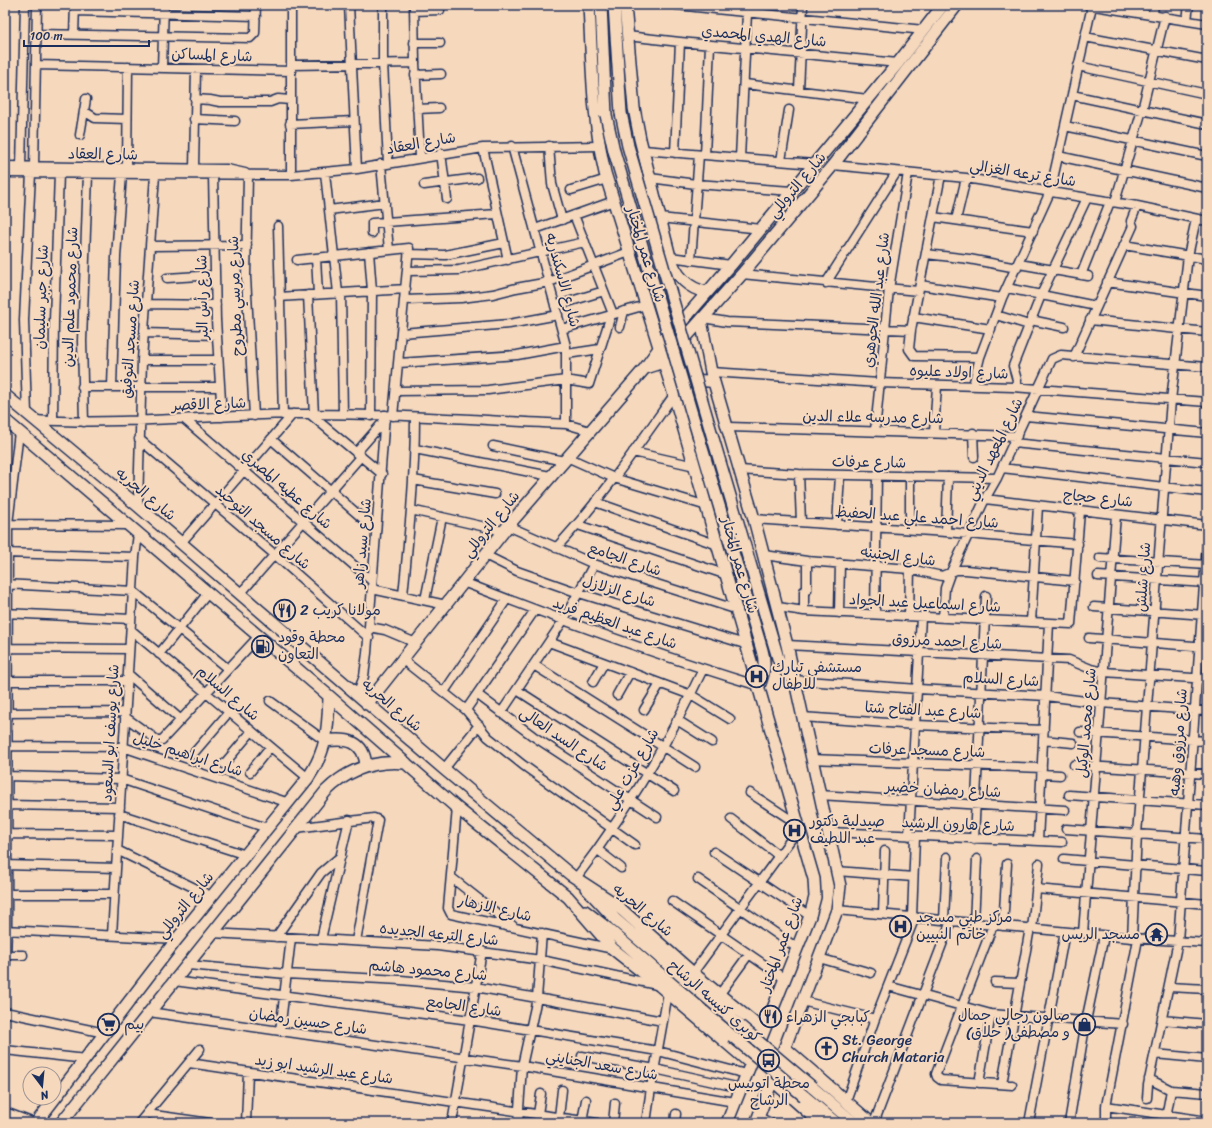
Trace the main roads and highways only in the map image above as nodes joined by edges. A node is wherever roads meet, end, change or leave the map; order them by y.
1 (589, 5) edge
2 (601, 5) edge
3 (614, 5) edge
4 (625, 5) edge
5 (943, 5) edge
6 (957, 5) edge
7 (888, 74) junction
8 (897, 82) junction
9 (640, 139) junction
10 (599, 146) junction
11 (677, 274) junction
12 (641, 287) junction
13 (706, 292) junction
14 (702, 319) junction
15 (660, 347) junction
16 (664, 362) junction
17 (645, 368) junction
18 (713, 377) junction
19 (674, 394) junction
20 (5, 395) edge
21 (7, 423) edge
22 (793, 680) junction
23 (759, 686) junction
24 (329, 696) junction
25 (367, 704) junction
26 (325, 741) junction
27 (406, 763) junction
28 (366, 766) junction
29 (579, 880) junction
30 (574, 904) junction
31 (752, 1021) junction
32 (764, 1031) junction
33 (785, 1048) junction
34 (735, 1050) junction
35 (750, 1063) junction
36 (816, 1075) junction
37 (772, 1080) junction
38 (792, 1098) junction
39 (757, 1120) edge
40 (35, 1123) edge
41 (61, 1123) edge
42 (727, 1123) edge
43 (820, 1123) edge
44 (836, 1123) edge
45 (854, 1123) edge
46 (871, 1123) edge

1 - 10 main road, شارع عمر المختار
2 - 23 main road, bridge
3 - 22 main road, bridge
4 - 9 main road, شارع عمر المختار
5 - 7 main road, شارع التروللي
6 - 8 main road, شارع التروللي
7 - 8 main road
7 - 13 main road, شارع التروللي
8 - 14 main road, شارع التروللي
9 - 10 main road
9 - 11 main road, شارع عمر المختار
10 - 12 main road, شارع عمر المختار
11 - 12 main road
11 - 13 main road, شارع عمر المختار
12 - 15 main road, شارع عمر المختار
13 - 15 main road, شارع التروللي
14 - 16 main road, شارع التروللي
14 - 18 main road, شارع عمر المختار
15 - 16 main road, شارع عمر المختار
15 - 17 main road, شارع التروللي
16 - 17 main road
16 - 19 main road, شارع عمر المختار
17 - 25 main road, شارع التروللي
18 - 19 main road
18 - 22 main road, شارع عمر المختار
19 - 23 main road, شارع عمر المختار
20 - 25 main road, شارع الحريه
21 - 24 main road
22 - 33 main road, شارع عمر المختار
23 - 32 main road, شارع عمر المختار
24 - 26 main road, شارع التروللي
24 - 27 main road
25 - 29 main road, شارع الحريه
26 - 28 main road
26 - 40 main road, شارع التروللي
27 - 28 main road
27 - 30 main road
28 - 41 main road
29 - 31 main road, شارع الحريه
29 - 45 main road, كوبرى كنيسه الرشاح, bridge
30 - 34 main road
30 - 44 main road, كوبرى كنيسه الرشاح, bridge
31 - 32 main road, شارع الحريه
31 - 34 main road
32 - 35 main road, شارع عمر المختار
33 - 36 main road
33 - 37 main road, شارع عمر المختار
34 - 35 main road
35 - 42 main road, شارع عمر المختار
36 - 38 main road
36 - 46 main road
37 - 38 main road
37 - 39 main road, شارع عمر المختار
38 - 43 main road

